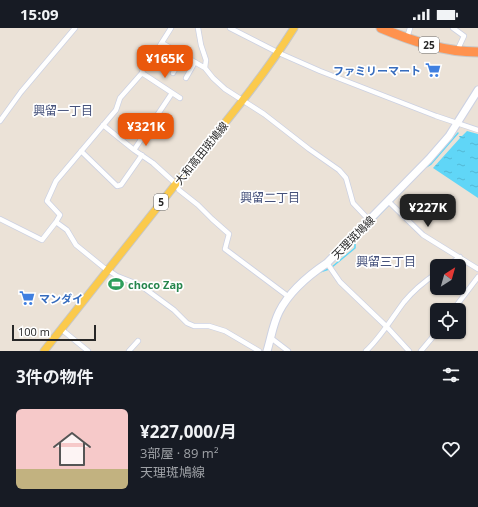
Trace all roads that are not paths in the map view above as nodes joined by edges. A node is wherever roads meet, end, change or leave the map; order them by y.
1 (75, 28) edge
2 (171, 28) edge
3 (198, 28) edge
4 (230, 28) edge
5 (294, 28) edge
6 (381, 28) edge
7 (410, 28) edge
8 (453, 28) edge
9 (407, 38) junction
10 (162, 43) junction
11 (458, 51) junction
12 (478, 52) edge
13 (279, 53) junction
14 (183, 55) junction
15 (195, 62) junction
16 (205, 68) junction
17 (142, 73) junction
18 (173, 73) dead end
19 (186, 78) dead end
20 (478, 90) edge
21 (172, 92) junction
22 (180, 98) dead end
23 (242, 100) junction
24 (0, 121) edge
25 (103, 124) junction
26 (457, 124) junction
27 (478, 130) edge
28 (134, 150) junction
29 (81, 151) junction
30 (142, 155) junction
31 (176, 184) junction
32 (390, 203) junction
33 (0, 218) edge
34 (369, 220) junction
35 (56, 222) junction
36 (460, 257) junction
37 (457, 259) edge
38 (328, 265) junction
39 (108, 270) junction
40 (478, 270) edge
41 (478, 277) edge
42 (430, 278) edge
43 (289, 297) junction
44 (458, 303) edge
45 (387, 327) junction
46 (61, 329) junction
47 (271, 338) junction
48 (432, 339) edge
49 (138, 341) dead end
50 (44, 351) edge
51 (88, 351) edge
52 (129, 351) edge
53 (259, 351) edge
54 (267, 351) edge
55 (288, 351) edge
56 (366, 351) edge
57 (409, 351) edge
58 (421, 351) edge

1 - 24 street
2 - 10 street
3 - 16 street
4 - 13 street
5 - 13 main road, 大和高田斑鳩線 / 5
6 - 9 highway, 25
7 - 9 street
8 - 11 street
9 - 11 highway, 25
10 - 14 street
10 - 17 street
11 - 12 highway, 25
13 - 23 main road, 大和高田斑鳩線 / 5
13 - 26 street
14 - 15 street
14 - 18 street
15 - 16 street
15 - 19 street
16 - 23 street
17 - 21 street
17 - 25 street
20 - 26 main road, 天理斑鳩線
21 - 22 street
21 - 28 street
23 - 31 main road, 大和高田斑鳩線 / 5
23 - 34 street
25 - 28 street
25 - 29 street
26 - 27 street
26 - 32 main road, 天理斑鳩線
28 - 30 street
29 - 30 street
29 - 35 street
30 - 31 street
31 - 39 main road, 大和高田斑鳩線 / 5
31 - 43 street
32 - 34 main road, 天理斑鳩線
32 - 36 street
33 - 35 street
34 - 38 main road, 天理斑鳩線
35 - 39 street
36 - 37 street
36 - 40 street
38 - 43 main road, 天理斑鳩線
38 - 45 street
39 - 46 main road, 大和高田斑鳩線 / 5
39 - 53 street
41 - 44 street
42 - 45 street
43 - 47 main road, 天理斑鳩線
45 - 56 street
45 - 57 street
46 - 50 main road, 大和高田斑鳩線 / 5
46 - 51 street
47 - 54 main road, 天理斑鳩線
47 - 55 street
48 - 58 street
49 - 52 street

